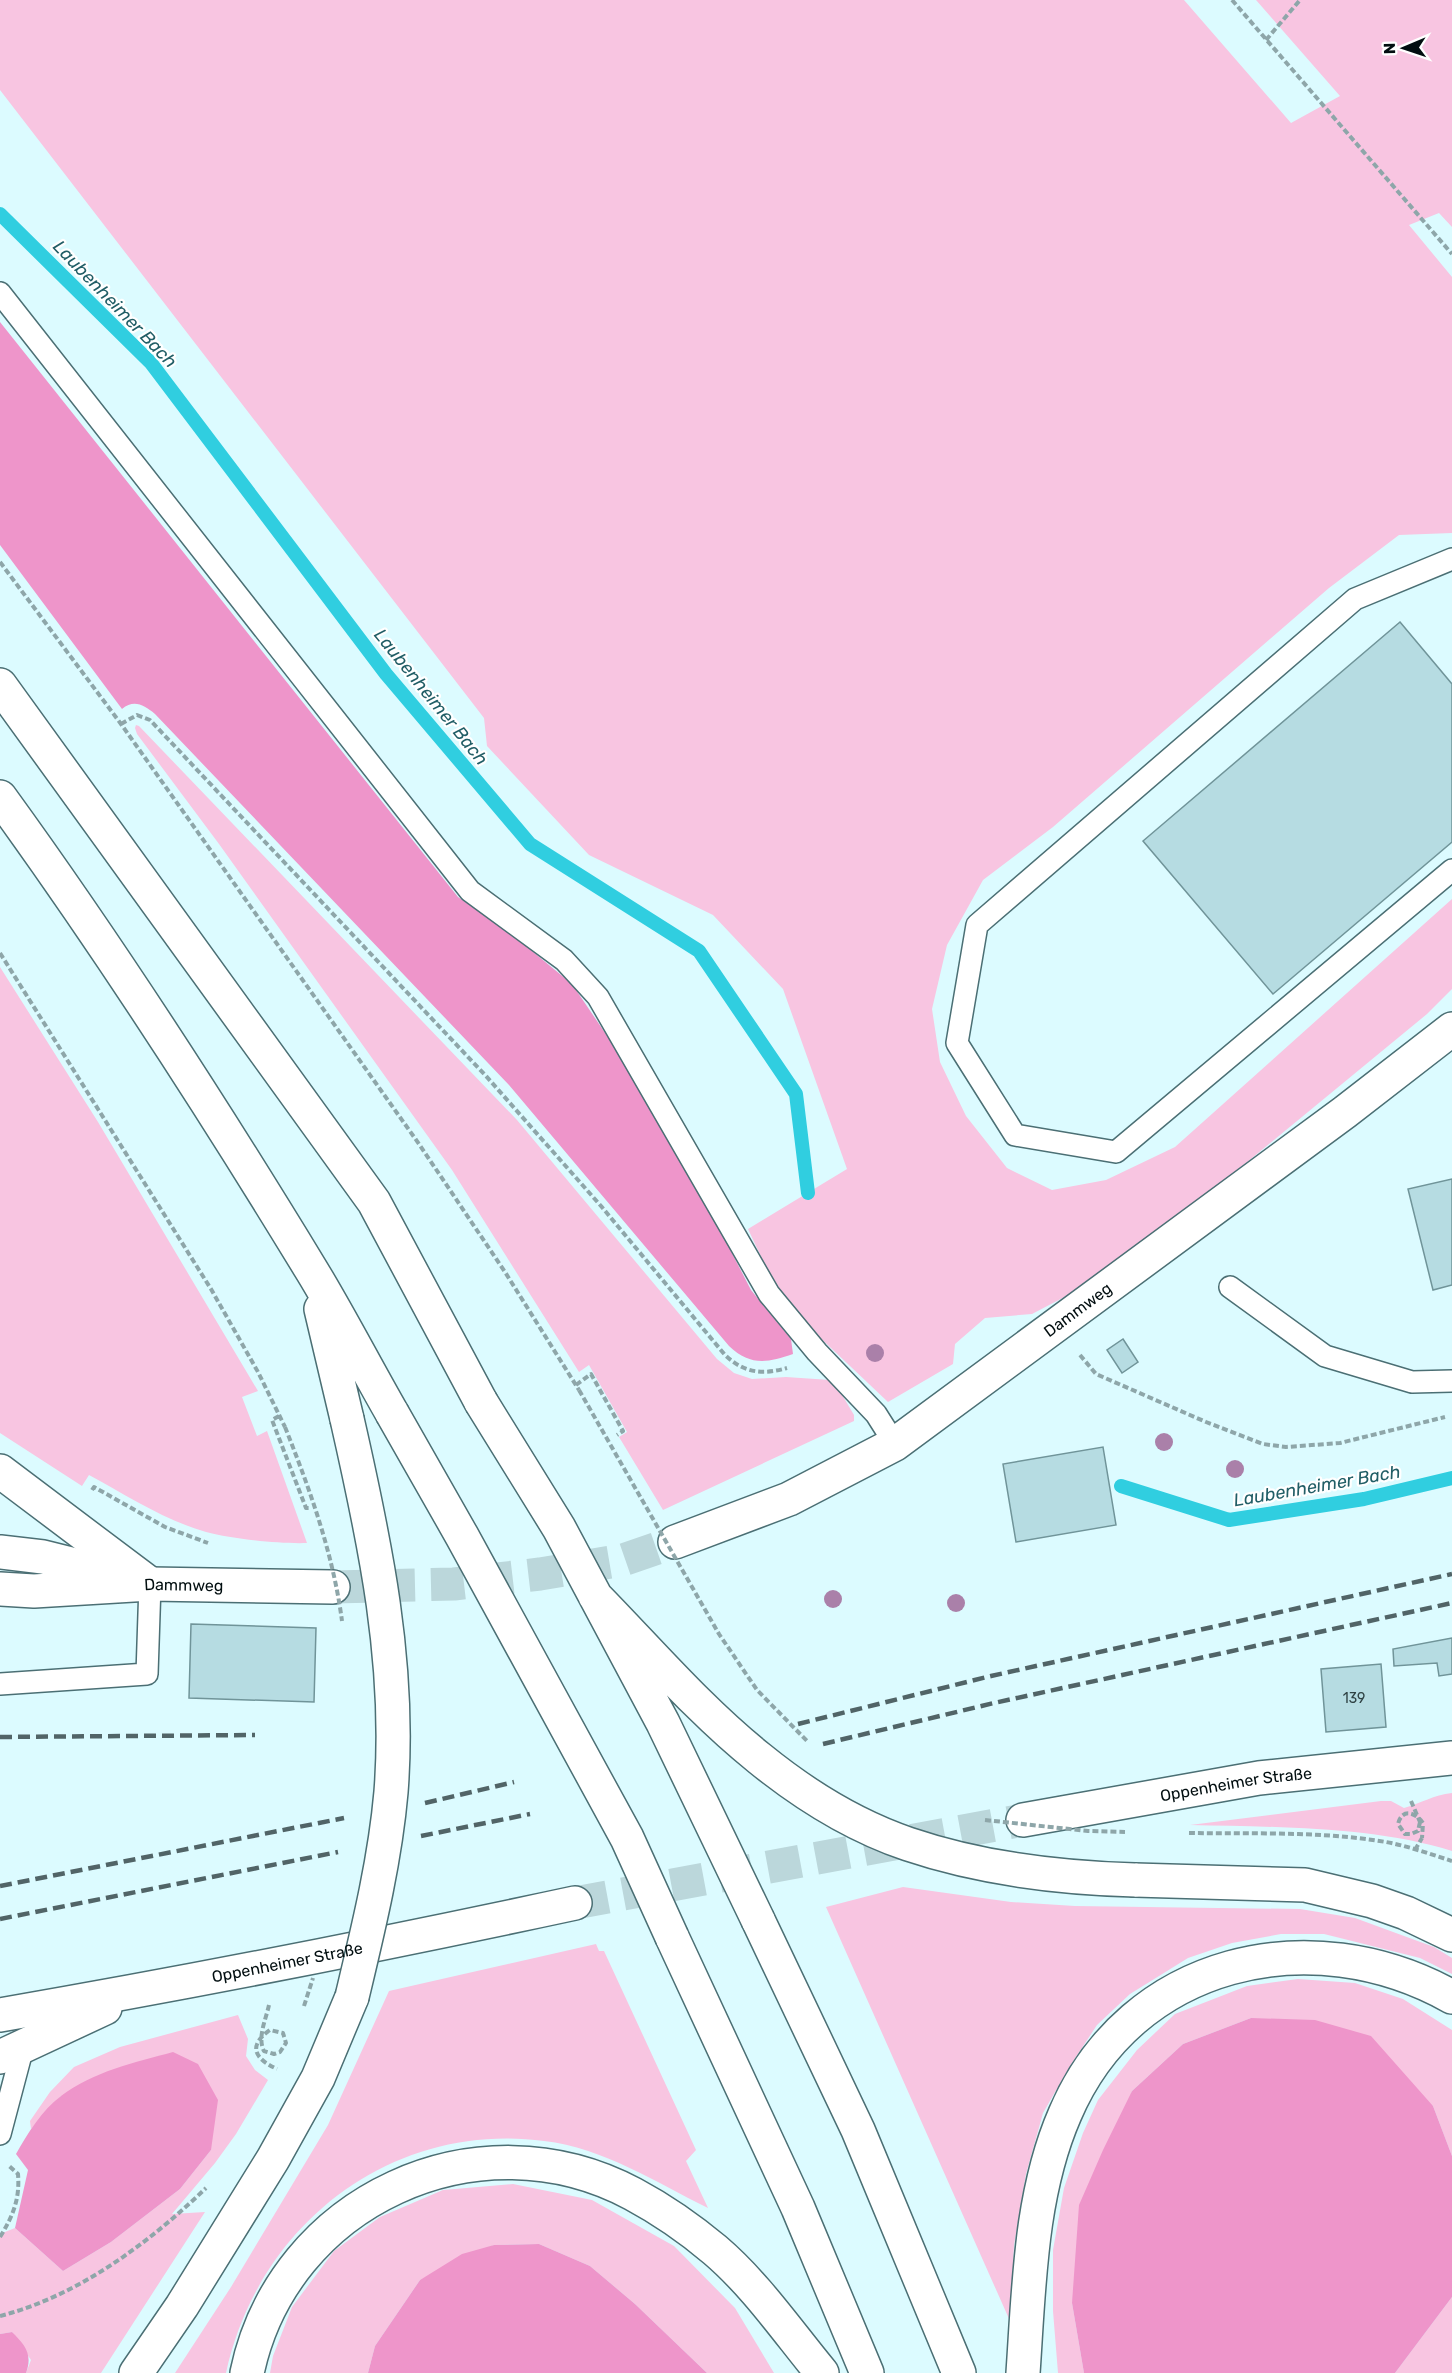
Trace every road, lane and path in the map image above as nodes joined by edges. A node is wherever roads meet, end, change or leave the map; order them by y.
1 (1232, 0) edge
2 (1300, 0) edge
3 (1266, 40) junction
4 (1452, 254) edge
5 (0, 293) edge
6 (1452, 559) edge
7 (0, 562) edge
8 (0, 685) edge
9 (121, 724) junction
10 (0, 797) edge
11 (1452, 870) edge
12 (0, 953) edge
13 (1452, 1029) edge
14 (312, 1272) junction
15 (1230, 1287) dead end
16 (818, 1352) junction
17 (1082, 1357) dead end
18 (1452, 1381) edge
19 (576, 1385) junction
20 (279, 1416) junction
21 (1452, 1416) edge
22 (617, 1435) dead end
23 (895, 1444) junction
24 (0, 1471) edge
25 (88, 1494) dead end
26 (310, 1508) dead end
27 (675, 1542) tunnel mouth
28 (218, 1545) dead end
29 (0, 1552) edge
30 (150, 1584) junction
31 (333, 1587) tunnel mouth
32 (0, 1589) edge
33 (595, 1596) junction
34 (343, 1624) dead end
35 (0, 1684) edge
36 (814, 1748) dead end
37 (1452, 1758) edge
38 (1412, 1806) dead end
39 (978, 1819) dead end
40 (1023, 1820) tunnel mouth
41 (1136, 1832) dead end
42 (1180, 1833) dead end
43 (1415, 1850) junction
44 (1452, 1861) edge
45 (575, 1903) tunnel mouth
46 (1452, 1935) edge
47 (315, 1972) dead end
48 (143, 1990) junction
49 (1452, 1997) edge
50 (270, 2001) dead end
51 (304, 2006) dead end
52 (0, 2015) edge
53 (11, 2052) edge
54 (277, 2069) dead end
55 (0, 2134) edge
56 (8, 2164) dead end
57 (209, 2185) dead end
58 (0, 2236) edge
59 (0, 2316) edge
60 (136, 2373) edge
61 (247, 2373) edge
62 (822, 2373) edge
63 (867, 2373) edge
64 (959, 2373) edge
65 (1023, 2373) edge

1 - 3 path
2 - 3 path
3 - 4 path
5 - 16 lane
6 - 11 lane
7 - 9 path
8 - 33 main road, bridge
9 - 16 path
9 - 19 path
10 - 14 main road
12 - 20 path
13 - 23 main road, Dammweg
14 - 60 main road, bridge
14 - 63 main road, bridge
15 - 18 lane
16 - 23 lane
17 - 21 path
19 - 22 path
19 - 36 path, bridge
20 - 26 path
20 - 34 path, bridge
23 - 27 main road, Dammweg
24 - 30 main road
25 - 28 path
29 - 30 main road
30 - 31 main road, Dammweg
30 - 32 main road, Dammweg
30 - 35 lane
33 - 46 main road, bridge
33 - 64 main road, bridge
37 - 40 main road, Oppenheimer Straße
38 - 43 path, bridge
39 - 41 path, bridge
42 - 43 path
43 - 44 path
45 - 48 main road, Oppenheimer Straße
47 - 51 path, bridge
48 - 52 main road, Oppenheimer Straße
48 - 53 main road
49 - 65 main road
50 - 54 path
53 - 55 lane
56 - 58 path
57 - 59 path
61 - 62 main road

